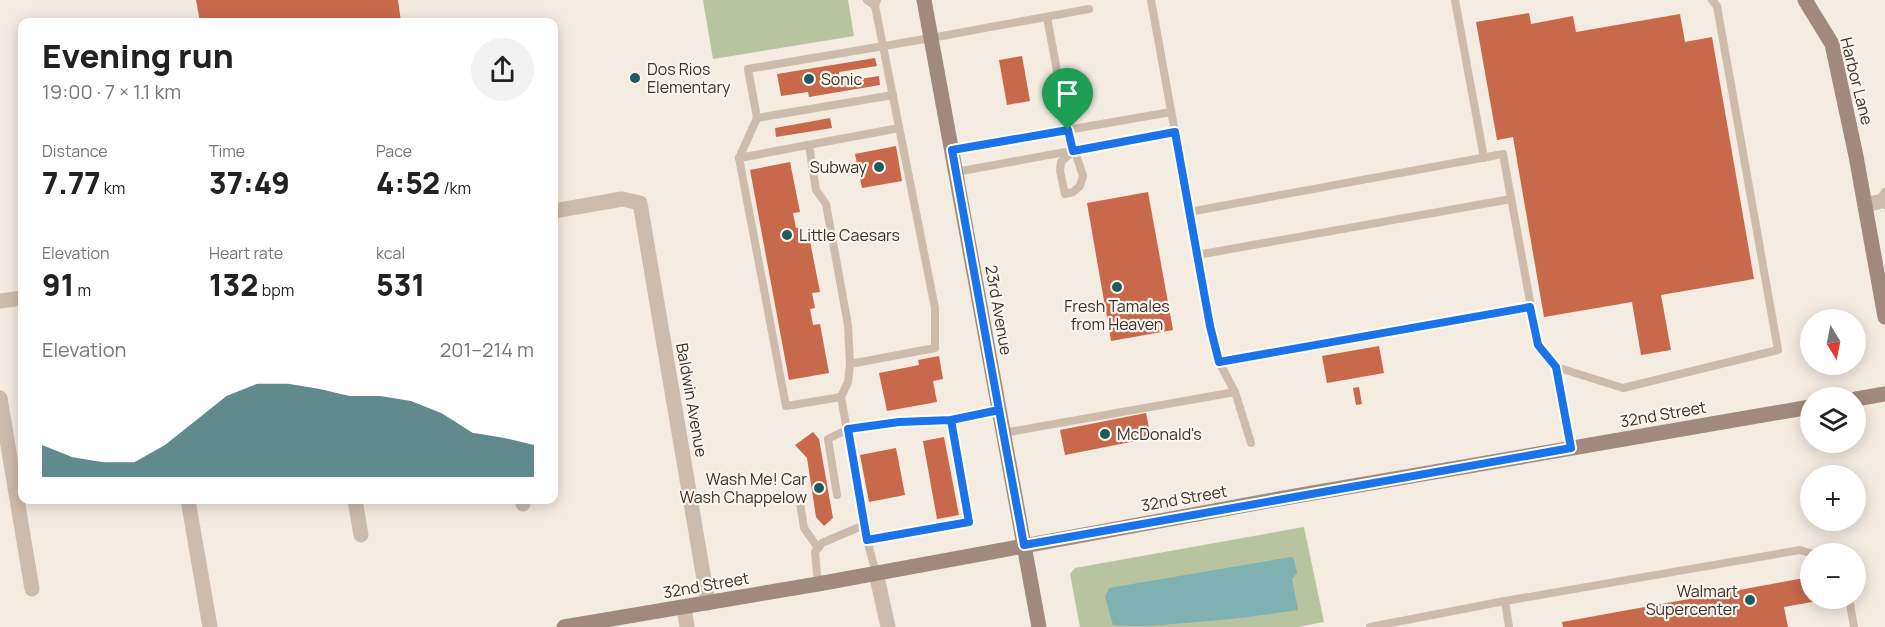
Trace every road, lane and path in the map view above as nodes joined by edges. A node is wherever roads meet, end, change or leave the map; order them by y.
1 (867, 0) edge
2 (924, 0) edge
3 (1151, 0) edge
4 (1455, 0) edge
5 (1712, 0) edge
6 (1805, 0) edge
7 (876, 3) edge
8 (1089, 9) dead end
9 (1047, 17) junction
10 (931, 38) junction
11 (883, 47) junction
12 (893, 95) junction
13 (1171, 112) junction
14 (757, 118) junction
15 (899, 128) junction
16 (1068, 130) junction
17 (1175, 132) junction
18 (809, 146) junction
19 (952, 150) junction
20 (1073, 151) junction
21 (739, 158) junction
22 (1484, 158) junction
23 (956, 172) junction
24 (1511, 199) junction
25 (1878, 201) edge
26 (558, 210) edge
27 (1189, 212) junction
28 (1197, 255) junction
29 (18, 299) edge
30 (0, 301) edge
31 (1530, 307) junction
32 (1885, 317) edge
33 (1219, 362) junction
34 (850, 364) junction
35 (1556, 367) junction
36 (1235, 392) junction
37 (1885, 394) edge
38 (841, 397) junction
39 (1866, 397) edge
40 (0, 398) edge
41 (1800, 409) edge
42 (999, 410) junction
43 (951, 420) junction
44 (848, 429) junction
45 (1003, 433) junction
46 (1251, 443) dead end
47 (1571, 448) junction
48 (837, 495) dead end
49 (800, 502) dead end
50 (189, 504) edge
51 (356, 504) edge
52 (864, 525) junction
53 (361, 535) dead end
54 (867, 540) junction
55 (1024, 545) junction
56 (818, 548) junction
57 (1800, 550) edge
58 (876, 573) junction
59 (818, 584) junction
60 (32, 589) dead end
61 (1505, 601) junction
62 (708, 603) junction
63 (684, 607) junction
64 (1852, 609) edge
65 (210, 627) edge
66 (564, 627) edge
67 (687, 627) edge
68 (888, 627) edge
69 (1039, 627) edge
70 (1370, 627) edge
71 (1509, 627) edge
72 (1854, 627) edge

1 - 7 lane
2 - 10 street, 23rd Avenue
3 - 13 lane
4 - 22 lane
5 - 35 lane
6 - 25 street, Harbor Lane
7 - 11 lane
8 - 9 lane
9 - 10 lane
9 - 16 lane
10 - 11 lane
10 - 19 street, 23rd Avenue
11 - 12 lane
11 - 14 lane
12 - 14 lane
12 - 15 lane
13 - 16 lane
13 - 17 lane
14 - 21 lane
15 - 18 lane
15 - 34 lane
16 - 19 lane
16 - 20 lane
17 - 20 lane
17 - 27 lane
18 - 21 lane
18 - 34 lane
19 - 23 street, 23rd Avenue
20 - 20 lane
20 - 23 lane
21 - 38 lane
22 - 24 lane
22 - 27 lane
23 - 42 street, 23rd Avenue
24 - 28 lane
24 - 31 lane
25 - 32 street, Harbor Lane
26 - 62 street, Baldwin Avenue
27 - 28 lane
28 - 33 lane
29 - 30 street
31 - 33 lane
31 - 35 lane
33 - 36 lane
34 - 38 lane
35 - 47 lane
36 - 45 lane
36 - 46 lane
37 - 39 street
38 - 44 lane
40 - 60 street
41 - 47 street, 32nd Street
42 - 43 lane
42 - 45 street, 23rd Avenue
43 - 44 lane
43 - 54 lane
44 - 48 lane
44 - 52 lane
45 - 55 street, 23rd Avenue
47 - 55 street, 32nd Street
49 - 56 lane
50 - 65 street
51 - 53 street
52 - 54 lane
52 - 56 lane
54 - 58 lane
55 - 58 street, 32nd Street
55 - 69 street, 23rd Avenue
56 - 59 lane
57 - 61 lane
58 - 59 street, 32nd Street
58 - 68 street
59 - 62 street, 32nd Street
61 - 70 lane
61 - 71 lane
62 - 63 street, 32nd Street
63 - 66 street, 32nd Street
63 - 67 street
64 - 72 lane

